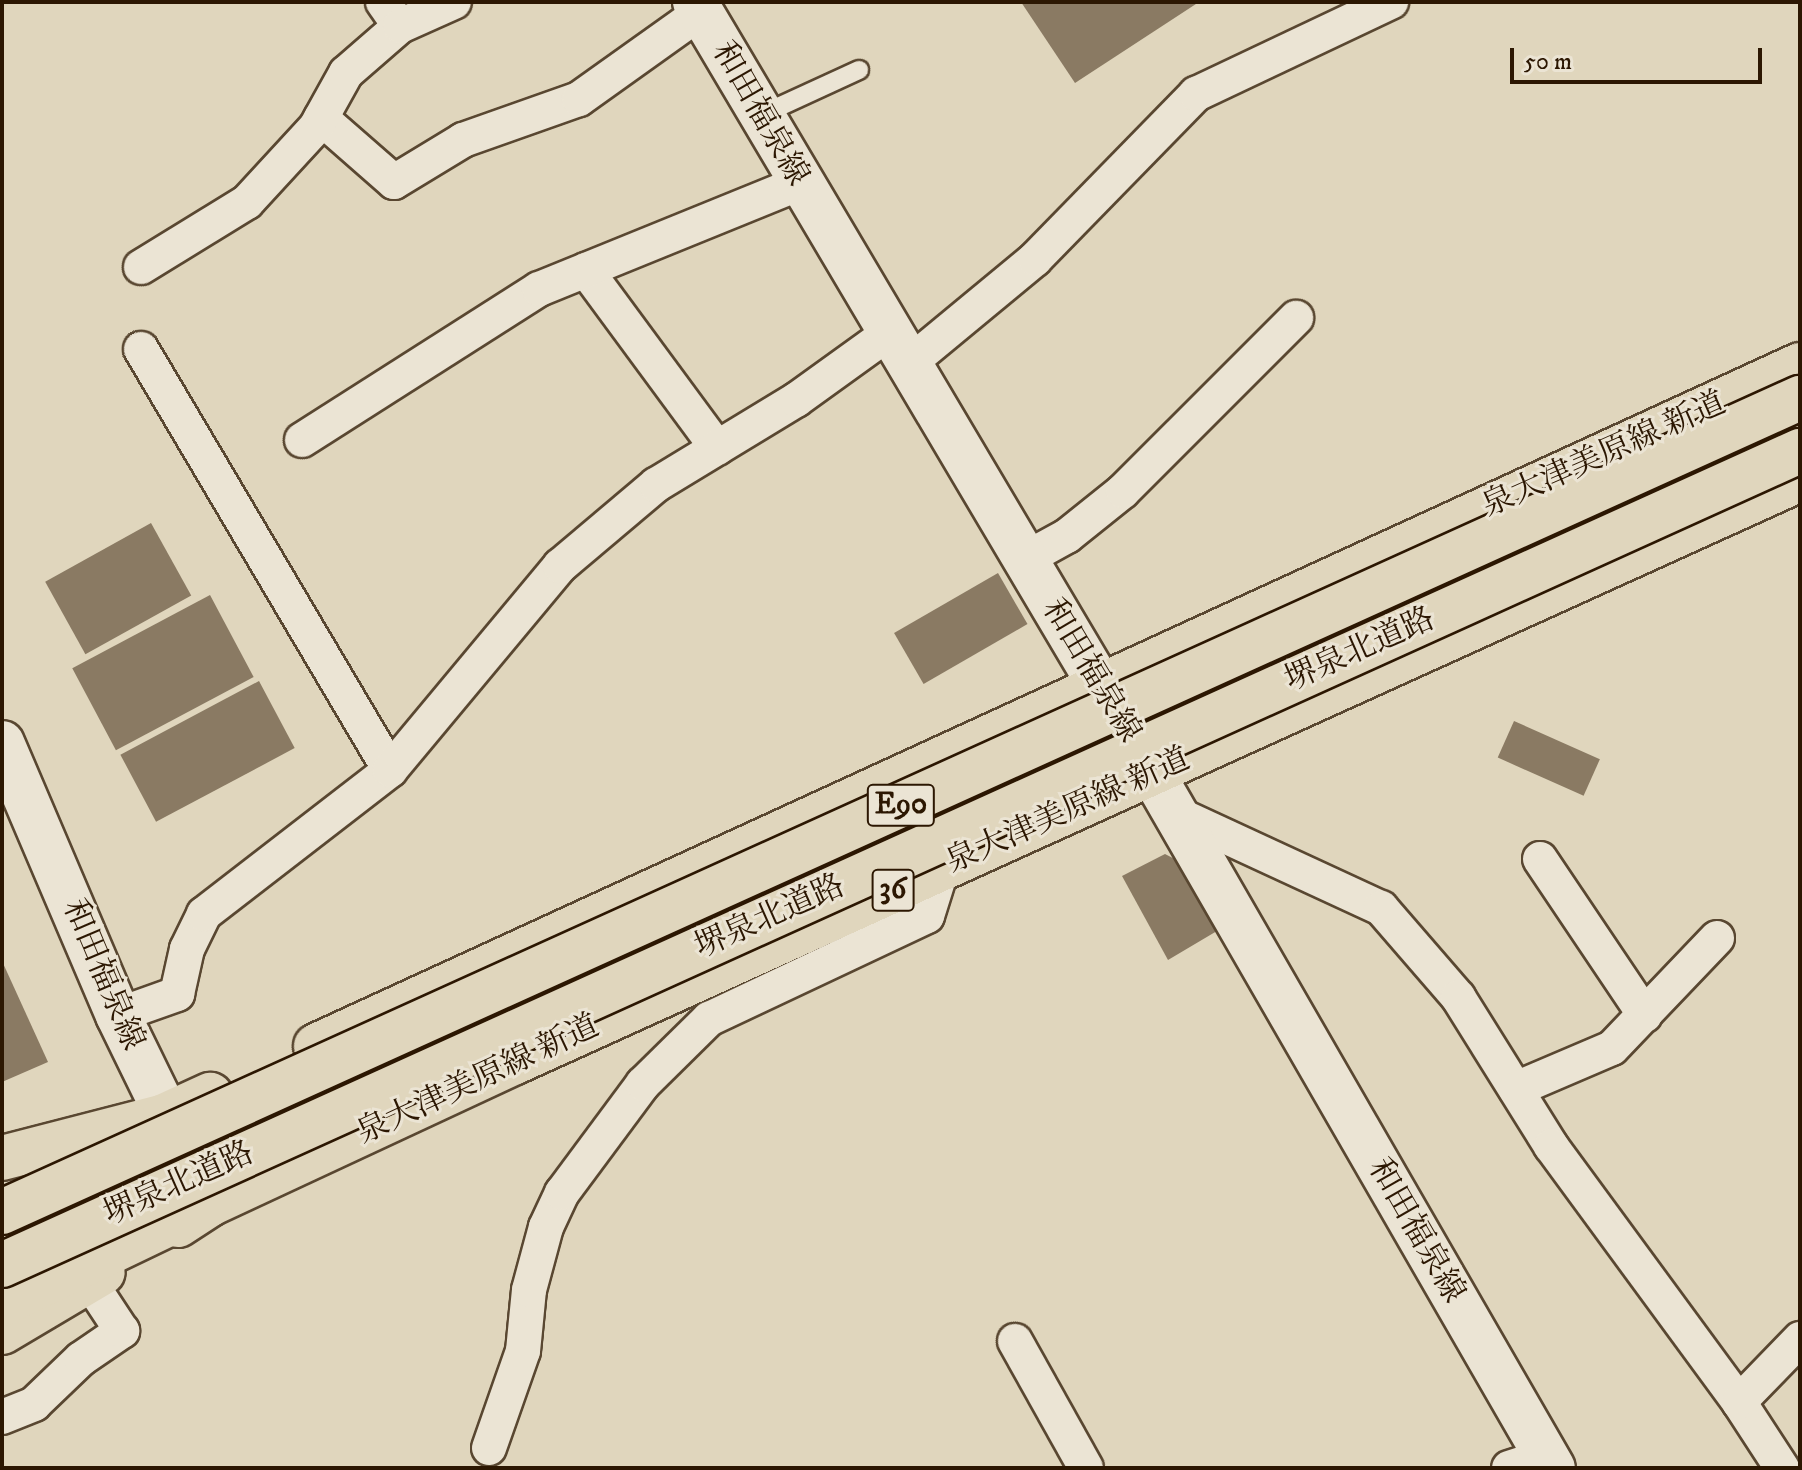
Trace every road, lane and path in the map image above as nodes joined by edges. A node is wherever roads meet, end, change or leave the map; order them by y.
1 (454, 2) edge
2 (1385, 3) edge
3 (698, 7) edge
4 (391, 14) edge
5 (859, 70) dead end
6 (761, 115) junction
7 (321, 118) junction
8 (800, 183) junction
9 (141, 267) dead end
10 (586, 270) junction
11 (1296, 318) dead end
12 (141, 349) dead end
13 (898, 349) junction
14 (1800, 365) edge
15 (1800, 398) edge
16 (302, 440) dead end
17 (717, 448) junction
18 (1800, 451) edge
19 (1800, 479) edge
20 (1025, 559) junction
21 (1097, 685) junction
22 (2, 743) edge
23 (390, 770) junction
24 (1152, 773) junction
25 (1175, 813) junction
26 (1540, 859) dead end
27 (942, 868) junction
28 (1717, 938) dead end
29 (118, 1015) junction
30 (1645, 1015) junction
31 (1516, 1089) junction
32 (164, 1116) junction
33 (2, 1158) edge
34 (2, 1188) edge
35 (210, 1204) junction
36 (2, 1212) edge
37 (2, 1265) edge
38 (89, 1281) junction
39 (2, 1304) edge
40 (2, 1332) edge
41 (1800, 1339) edge
42 (1015, 1341) dead end
43 (1739, 1402) junction
44 (2, 1417) edge
45 (489, 1448) dead end
46 (1536, 1464) edge
47 (1086, 1468) edge
48 (1782, 1468) edge

1 - 4 street
2 - 13 street
3 - 6 main road, 和田福泉線
3 - 7 street
4 - 7 street
5 - 6 lane
6 - 8 main road, 和田福泉線
7 - 9 street
8 - 10 street
8 - 13 main road, 和田福泉線
10 - 16 street
10 - 17 street
11 - 20 street
12 - 23 street
13 - 17 street
13 - 20 main road, 和田福泉線
14 - 21 main road, 泉大津美原線 新道
15 - 36 main road, 堺泉北道路 / E90, bridge
17 - 23 street
18 - 37 main road, 堺泉北道路 / E90, bridge
19 - 24 main road, 泉大津美原線 新道 / 36
20 - 21 main road, 和田福泉線
21 - 24 main road, 和田福泉線
21 - 32 main road, 泉大津美原線 新道
22 - 29 main road, 和田福泉線
23 - 29 street
24 - 25 main road, 和田福泉線
24 - 27 main road, 泉大津美原線 新道 / 36
25 - 31 street
25 - 46 main road, 和田福泉線
26 - 30 street
27 - 35 main road, 泉大津美原線 新道 / 36
27 - 45 street
28 - 30 street
29 - 32 main road, 和田福泉線
30 - 31 street
31 - 43 street
32 - 33 main road, 泉大津美原線 新道
32 - 34 main road
32 - 35 main road, 和田福泉線
35 - 38 main road, 泉大津美原線 新道 / 36
35 - 39 main road
38 - 40 main road, 泉大津美原線 新道 / 36
38 - 44 street
41 - 43 street
42 - 47 street
43 - 48 street

